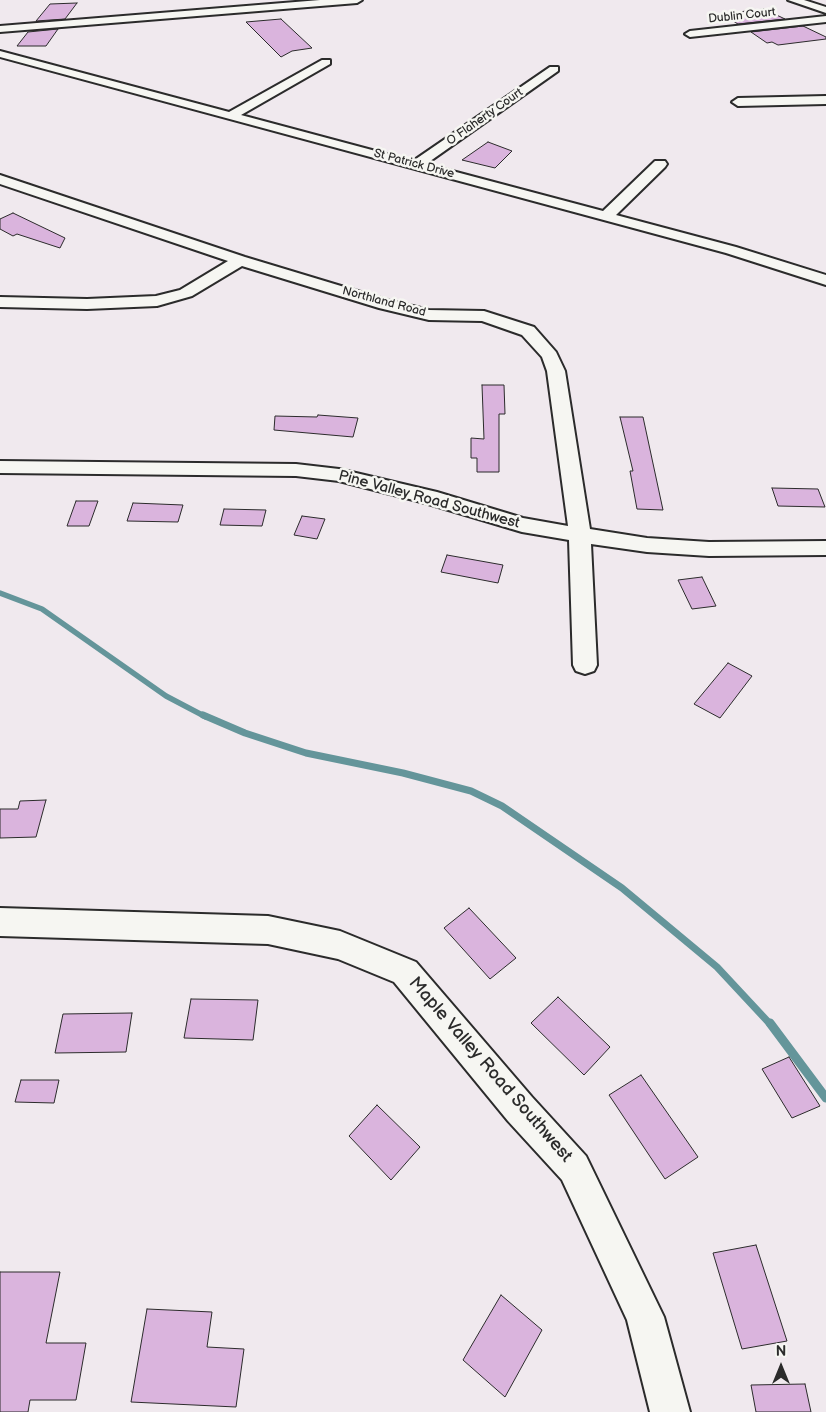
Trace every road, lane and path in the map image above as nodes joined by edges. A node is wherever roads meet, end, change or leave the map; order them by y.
1 (358, 0) edge
2 (793, 0) edge
3 (255, 4) edge
4 (826, 10) edge
5 (826, 19) edge
6 (0, 29) edge
7 (690, 34) dead end
8 (0, 54) edge
9 (326, 62) dead end
10 (554, 69) dead end
11 (826, 100) edge
12 (738, 102) dead end
13 (232, 115) junction
14 (660, 164) dead end
15 (416, 165) junction
16 (0, 179) edge
17 (606, 216) junction
18 (240, 260) junction
19 (826, 280) edge
20 (0, 302) edge
21 (0, 467) edge
22 (580, 535) junction
23 (826, 548) edge
24 (585, 666) dead end
25 (0, 922) edge
26 (670, 1412) edge

1 - 3 street
2 - 4 street
3 - 6 street
5 - 7 street, Dublin Court
8 - 13 street, St Patrick Drive
9 - 13 street
10 - 15 street, O Flaherty Court
11 - 12 street
13 - 15 street, St Patrick Drive
14 - 17 street
15 - 17 street, St Patrick Drive
16 - 18 street, Northland Road
17 - 19 street, St Patrick Drive
18 - 20 street
18 - 22 street, Northland Road
21 - 22 street, Pine Valley Road Southwest
22 - 23 street, Pine Valley Road Southwest
22 - 24 street, Northland Road
25 - 26 street, Maple Valley Road Southwest

